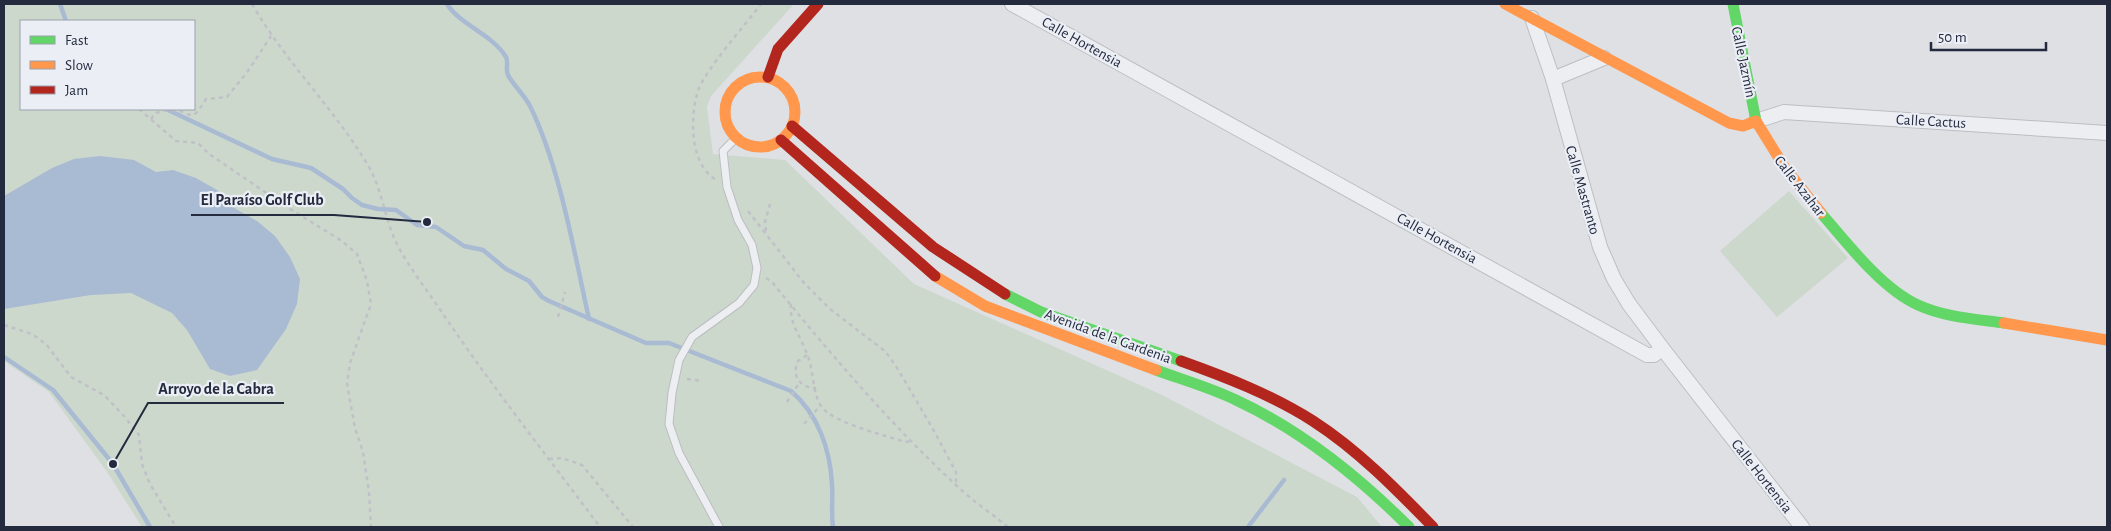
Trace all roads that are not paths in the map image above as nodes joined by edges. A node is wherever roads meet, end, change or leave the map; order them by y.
1 (818, 4) edge
2 (1012, 4) edge
3 (1505, 4) edge
4 (1733, 4) edge
5 (1532, 18) junction
6 (1604, 58) junction
7 (768, 77) junction
8 (1553, 80) junction
9 (1756, 121) junction
10 (792, 126) junction
11 (2107, 132) edge
12 (736, 138) junction
13 (781, 140) junction
14 (2107, 340) edge
15 (1662, 348) junction
16 (719, 527) edge
17 (1409, 527) edge
18 (1433, 527) edge
19 (1802, 527) edge

1 - 7 street
2 - 15 street, Calle Hortensia
3 - 5 street
4 - 9 street, Calle Jazmín
5 - 6 street
5 - 8 street, Calle Mastranto
6 - 8 street
6 - 9 street
7 - 10 street
7 - 12 street
8 - 15 street, Calle Mastranto
9 - 11 street, Calle Cactus
9 - 14 street, Calle Azahar
10 - 13 street
10 - 18 street, Avenida de la Gardenia
12 - 13 street
12 - 16 lane
13 - 17 street, Avenida de la Gardenia
15 - 19 street, Calle Hortensia

